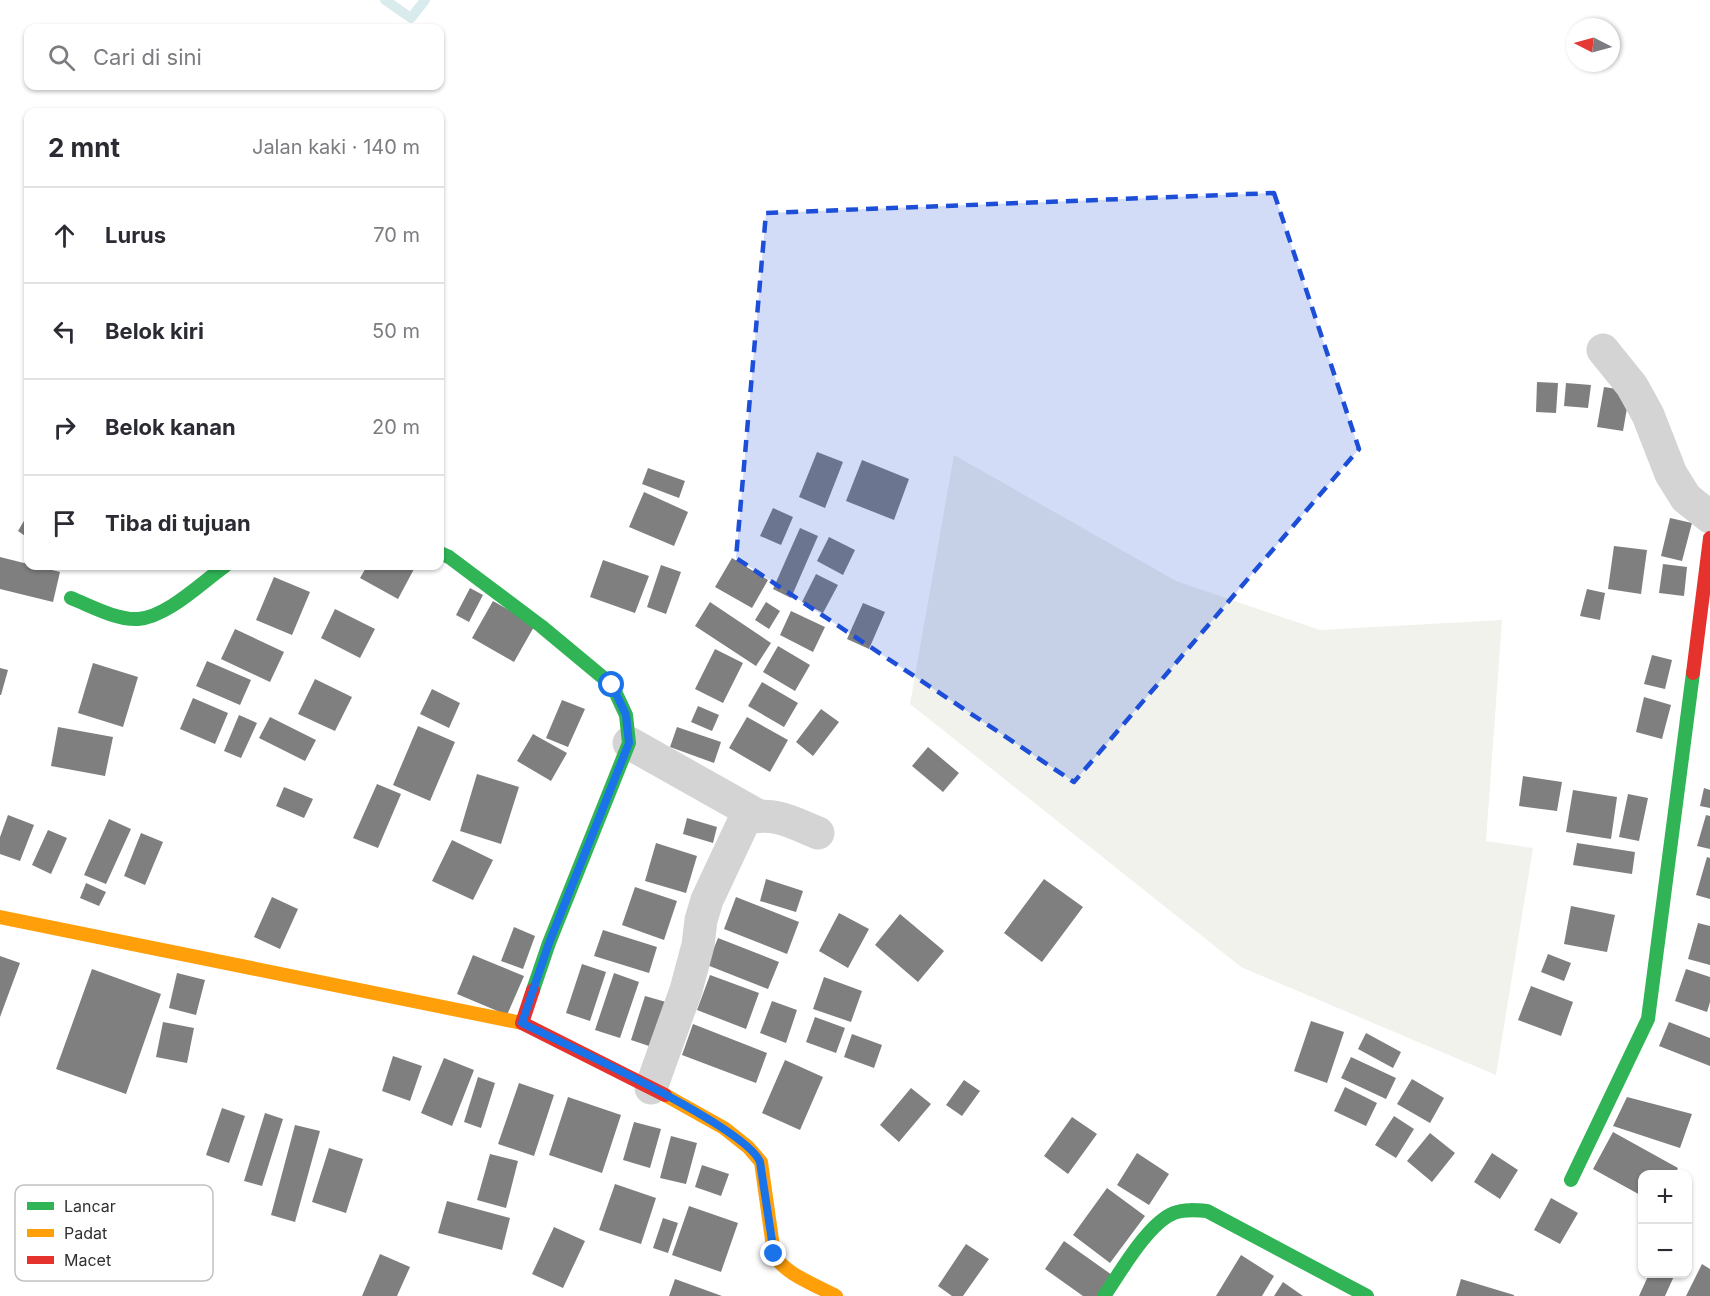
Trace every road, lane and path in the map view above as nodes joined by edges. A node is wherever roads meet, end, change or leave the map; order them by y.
1 (1603, 350) dead end
2 (1710, 517) edge
3 (1710, 538) edge
4 (444, 555) edge
5 (220, 570) edge
6 (70, 598) dead end
7 (629, 743) junction
8 (757, 815) junction
9 (818, 833) dead end
10 (0, 917) edge
11 (522, 1023) junction
12 (651, 1088) junction
13 (1571, 1180) dead end
14 (836, 1296) edge
15 (1104, 1296) edge
16 (1367, 1296) edge

1 - 2 street
3 - 13 street
4 - 7 street
5 - 6 street
7 - 8 street
7 - 11 street
8 - 9 street
8 - 12 street
10 - 11 street
11 - 12 street
12 - 14 street
15 - 16 street

